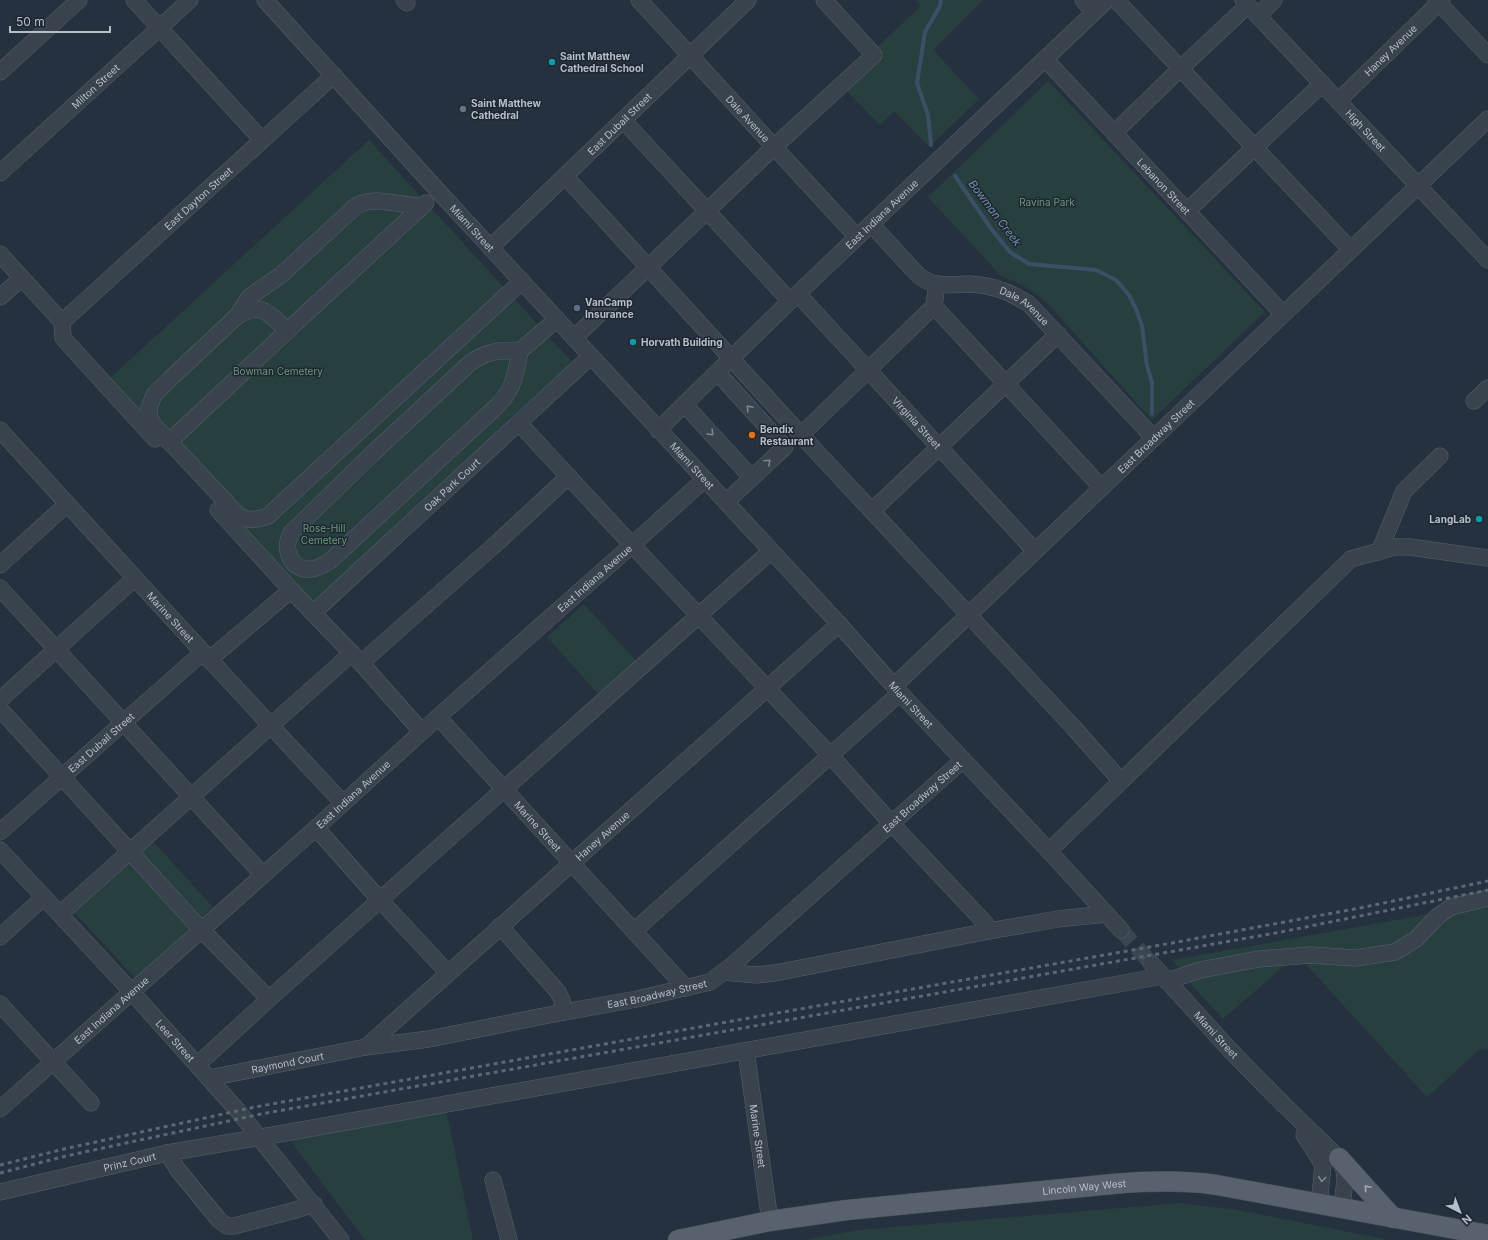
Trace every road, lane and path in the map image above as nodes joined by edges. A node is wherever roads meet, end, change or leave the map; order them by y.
1 (79, 0) edge
2 (134, 0) edge
3 (190, 0) edge
4 (265, 0) edge
5 (639, 0) edge
6 (748, 0) edge
7 (824, 0) edge
8 (1083, 0) edge
9 (1107, 0) edge
10 (1116, 0) edge
11 (1274, 0) edge
12 (1439, 1) edge
13 (1250, 7) edge
14 (1094, 12) junction
15 (159, 28) junction
16 (690, 55) junction
17 (1488, 55) edge
18 (1045, 59) junction
19 (1181, 68) junction
20 (0, 72) edge
21 (334, 75) junction
22 (1322, 84) junction
23 (1338, 101) junction
24 (1488, 119) edge
25 (623, 120) junction
26 (1114, 133) junction
27 (262, 140) junction
28 (774, 147) junction
29 (1254, 147) junction
30 (0, 172) edge
31 (565, 176) junction
32 (1418, 185) junction
33 (439, 192) junction
34 (423, 206) junction
35 (1187, 211) junction
36 (707, 212) junction
37 (871, 224) junction
38 (857, 237) junction
39 (491, 247) junction
40 (1350, 249) junction
41 (0, 254) edge
42 (1488, 260) edge
43 (648, 266) junction
44 (22, 278) junction
45 (276, 279) junction
46 (522, 281) junction
47 (937, 284) junction
48 (0, 297) edge
49 (794, 298) junction
50 (934, 306) junction
51 (1283, 314) junction
52 (237, 316) junction
53 (272, 317) junction
54 (557, 319) junction
55 (62, 322) junction
56 (288, 331) junction
57 (1058, 334) junction
58 (574, 338) junction
59 (520, 351) junction
60 (590, 356) junction
61 (731, 358) junction
62 (869, 370) junction
63 (717, 372) junction
64 (1005, 383) junction
65 (1488, 388) edge
66 (1474, 401) dead end
67 (684, 404) junction
68 (519, 423) junction
69 (658, 430) junction
70 (0, 431) edge
71 (801, 435) junction
72 (1153, 438) junction
73 (169, 442) junction
74 (940, 446) junction
75 (1440, 456) dead end
76 (569, 476) junction
77 (752, 478) junction
78 (705, 479) junction
79 (1101, 487) junction
80 (726, 502) junction
81 (67, 504) junction
82 (872, 511) junction
83 (632, 545) junction
84 (771, 551) junction
85 (1035, 551) junction
86 (1379, 552) junction
87 (1488, 558) edge
88 (0, 565) edge
89 (135, 578) junction
90 (0, 588) edge
91 (291, 590) junction
92 (313, 613) junction
93 (969, 614) junction
94 (699, 615) junction
95 (839, 624) junction
96 (56, 650) junction
97 (205, 656) junction
98 (356, 658) junction
99 (767, 688) junction
100 (897, 689) junction
101 (0, 700) edge
102 (0, 709) edge
103 (438, 718) junction
104 (123, 722) junction
105 (270, 726) junction
106 (422, 732) junction
107 (830, 755) junction
108 (963, 760) junction
109 (62, 776) junction
110 (1121, 781) junction
111 (504, 790) junction
112 (191, 797) junction
113 (342, 803) junction
114 (892, 824) junction
115 (316, 828) junction
116 (0, 832) edge
117 (0, 850) edge
118 (1049, 850) junction
119 (130, 851) junction
120 (572, 862) junction
121 (262, 875) junction
122 (44, 897) junction
123 (1488, 898) edge
124 (380, 900) junction
125 (60, 914) junction
126 (1106, 914) junction
127 (500, 926) junction
128 (201, 929) junction
129 (1121, 930) tunnel mouth
130 (634, 931) junction
131 (989, 931) junction
132 (0, 936) edge
133 (1151, 963) tunnel mouth
134 (723, 972) junction
135 (448, 973) junction
136 (1165, 979) junction
137 (686, 988) junction
138 (131, 991) junction
139 (269, 999) junction
140 (0, 1004) edge
141 (564, 1012) junction
142 (366, 1047) junction
143 (746, 1051) junction
144 (52, 1062) junction
145 (197, 1065) junction
146 (209, 1078) junction
147 (90, 1103) dead end
148 (1284, 1105) junction
149 (0, 1109) edge
150 (260, 1137) junction
151 (167, 1152) junction
152 (1339, 1158) junction
153 (493, 1180) dead end
154 (0, 1192) edge
155 (314, 1204) junction
156 (1319, 1204) junction
157 (1342, 1208) junction
158 (1393, 1218) junction
159 (770, 1221) junction
160 (1488, 1235) edge
161 (341, 1240) edge
162 (509, 1240) edge
163 (678, 1240) edge

1 - 20 street
2 - 15 street
3 - 15 street, Milton Street
4 - 21 street, Miami Street
5 - 16 street, Dale Avenue
6 - 16 street, East Dubail Street
7 - 28 street
8 - 14 street
9 - 14 street, East Indiana Avenue
10 - 19 street
11 - 13 street
12 - 17 street
12 - 23 street, Haney Avenue
13 - 19 street
13 - 22 street, High Street
14 - 18 street, East Indiana Avenue
15 - 27 street
15 - 30 street, Milton Street
16 - 25 street, East Dubail Street
16 - 28 street, Dale Avenue
18 - 26 street, Lebanon Street
18 - 37 street, East Indiana Avenue
19 - 26 street
19 - 29 street
21 - 27 street, East Dayton Street
21 - 33 street, Miami Street
22 - 23 street, High Street
22 - 29 street
23 - 32 street, High Street
24 - 32 street, East Broadway Street
25 - 31 street, East Dubail Street
25 - 36 street, Virginia Street
26 - 35 street, Lebanon Street
27 - 55 street, East Dayton Street
28 - 36 street
28 - 38 street, Dale Avenue
29 - 35 street
29 - 40 street
31 - 39 street, East Dubail Street
31 - 43 street
32 - 40 street, East Broadway Street
32 - 42 street, High Street
33 - 34 street
33 - 39 street, Miami Street
34 - 45 street
34 - 56 street
35 - 51 street, Lebanon Street
36 - 43 street
36 - 49 street, Virginia Street
37 - 38 street, East Indiana Avenue
37 - 47 street, Dale Avenue
38 - 49 street, East Indiana Avenue
39 - 46 street, Miami Street
40 - 51 street, East Broadway Street
41 - 44 street
43 - 58 street
43 - 61 street
44 - 48 street
44 - 55 street
45 - 52 street
45 - 53 street
46 - 54 street, Miami Street
46 - 73 street
47 - 50 street
47 - 57 street, Dale Avenue
49 - 61 street, East Indiana Avenue
49 - 62 street, Virginia Street
50 - 62 street
50 - 64 street
51 - 72 street, East Broadway Street
52 - 53 street
52 - 73 street
53 - 56 street
54 - 58 street, Miami Street
54 - 59 street
55 - 91 street
56 - 73 street
57 - 64 street
57 - 72 street, Dale Avenue
58 - 60 street, Miami Street
59 - 59 street
60 - 68 street, Oak Park Court
60 - 69 street, Miami Street
61 - 63 street, East Indiana Avenue
61 - 71 street
62 - 71 street
62 - 74 street, Virginia Street
63 - 67 street, East Indiana Avenue
77 -> 63 street
64 - 74 street
64 - 79 street
65 - 66 street
67 - 69 street, East Indiana Avenue
67 -> 77 street
68 - 76 street
68 - 92 street, Oak Park Court
69 - 78 street, Miami Street
70 - 81 street, Marine Street
71 - 82 street
72 - 79 street, East Broadway Street
74 - 82 street
74 - 85 street, Virginia Street
75 - 86 street
76 - 83 street
76 - 98 street
77 - 80 street
78 - 80 street, Miami Street
78 - 83 street, East Indiana Avenue
79 - 85 street, East Broadway Street
80 - 84 street, Miami Street
81 - 88 street
81 - 89 street, Marine Street
82 - 93 street
83 - 94 street
83 - 103 street, East Indiana Avenue
84 - 94 street
84 - 95 street, Miami Street
85 - 93 street, East Broadway Street
86 - 87 street
86 - 110 street
89 - 96 street
89 - 97 street, Marine Street
90 - 96 street
91 - 92 street
91 - 97 street, East Dubail Street
92 - 98 street
93 - 100 street, East Broadway Street
93 - 110 street
94 - 99 street
94 - 111 street
95 - 99 street, Haney Avenue
95 - 100 street, Miami Street
96 - 101 street
96 - 104 street
97 - 104 street, East Dubail Street
97 - 105 street, Marine Street
98 - 105 street
98 - 106 street
99 - 107 street
99 - 120 street, Haney Avenue
100 - 107 street, East Broadway Street
100 - 108 street, Miami Street
102 - 109 street
103 - 106 street, East Indiana Avenue
103 - 111 street, Marine Street
104 - 109 street, East Dubail Street
104 - 112 street
105 - 112 street
105 - 113 street, Marine Street
106 - 113 street, East Indiana Avenue
107 - 114 street
107 - 130 street, East Broadway Street
108 - 114 street, East Broadway Street
108 - 118 street, Miami Street
109 - 116 street, East Dubail Street
109 - 119 street
110 - 118 street
111 - 120 street, Marine Street
111 - 124 street
112 - 119 street
112 - 121 street
113 - 115 street, East Indiana Avenue
114 - 131 street
114 - 134 street, East Broadway Street
115 - 121 street, East Indiana Avenue
115 - 124 street
117 - 122 street, Leer Street
118 - 126 street, Miami Street
119 - 125 street
119 - 128 street
120 - 127 street, Haney Avenue
120 - 130 street, Marine Street
121 - 128 street, East Indiana Avenue
122 - 125 street, Leer Street
122 - 132 street
123 - 136 street, Prinz Court
124 - 135 street
124 - 139 street
125 - 138 street, Leer Street
126 - 129 street, Miami Street
126 - 131 street
127 - 135 street, Haney Avenue
127 - 141 street
128 - 138 street, East Indiana Avenue
128 - 139 street
130 - 137 street, Marine Street
131 - 134 street
133 - 136 street, Miami Street
134 - 137 street, East Broadway Street
135 - 142 street, Haney Avenue
136 - 143 street, Prinz Court
136 - 148 street, Miami Street
137 - 141 street, East Broadway Street
138 - 144 street, East Indiana Avenue
138 - 145 street, Leer Street
139 - 145 street
140 - 144 street
141 - 142 street, East Broadway Street
142 - 146 street, Raymond Court
143 - 150 street, Prinz Court
143 - 159 street, Marine Street
144 - 147 street
144 - 149 street, East Indiana Avenue
145 - 146 street, Leer Street
146 - 150 street, Leer Street
148 - 152 street, Miami Street
148 -> 156 street, Miami Street
150 - 151 street, Prinz Court
150 - 155 street, Leer Street
151 - 154 street, Prinz Court
151 - 155 street
152 - 157 street, Miami Street
158 -> 152 main road
153 - 162 street
155 - 161 street, Leer Street
156 - 157 main road, Lincoln Way West
156 - 159 main road, Lincoln Way West
157 - 158 main road, Lincoln Way West
158 - 160 main road, Lincoln Way West
159 - 163 main road, Lincoln Way West

